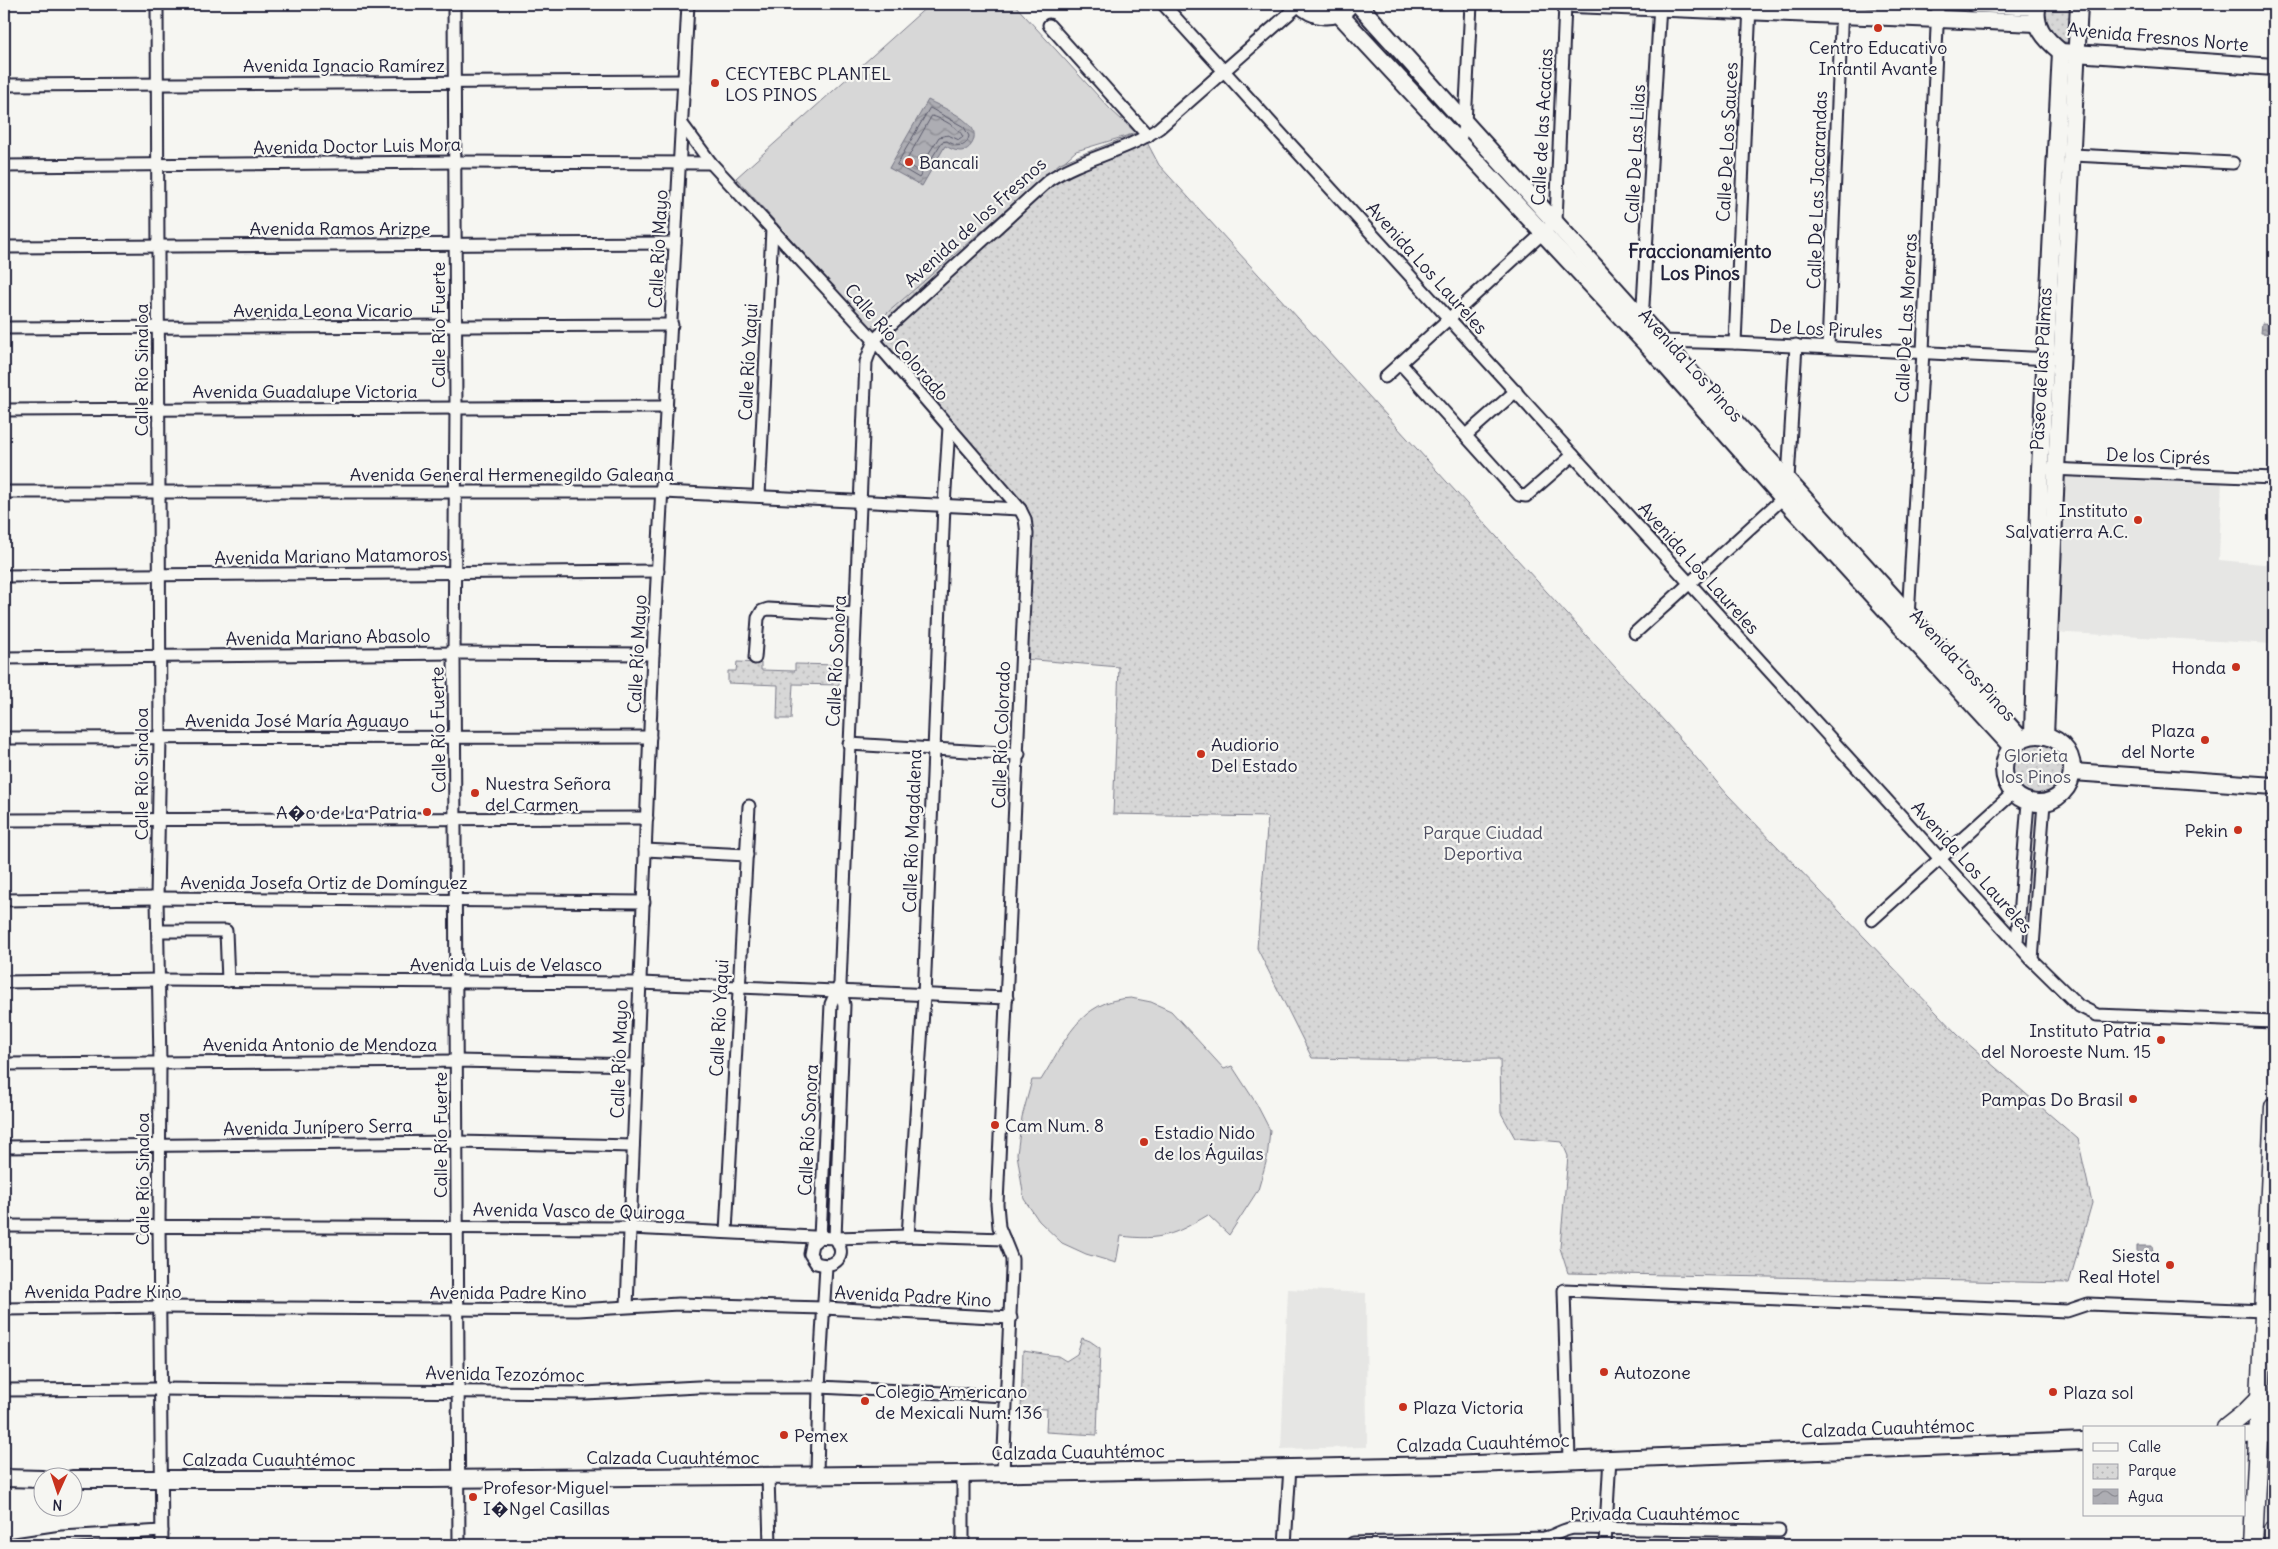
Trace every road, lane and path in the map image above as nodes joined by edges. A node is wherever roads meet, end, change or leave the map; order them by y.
1 (157, 4) edge
2 (454, 4) edge
3 (688, 4) edge
4 (1163, 4) edge
5 (1300, 4) edge
6 (1358, 4) edge
7 (1471, 4) edge
8 (1565, 4) edge
9 (1573, 4) edge
10 (1976, 4) edge
11 (2079, 4) edge
12 (2037, 5) edge
13 (1660, 6) edge
14 (1750, 7) edge
15 (1344, 8) edge
16 (1842, 9) edge
17 (1938, 11) edge
18 (2036, 24) junction
19 (1049, 25) dead end
20 (2068, 53) junction
21 (2274, 67) edge
22 (1225, 72) junction
23 (454, 81) junction
24 (684, 81) junction
25 (157, 84) junction
26 (4, 85) edge
27 (682, 124) junction
28 (1465, 124) junction
29 (1148, 136) junction
30 (1459, 142) junction
31 (2073, 155) junction
32 (455, 162) junction
33 (680, 162) junction
34 (712, 163) junction
35 (2233, 163) dead end
36 (4, 166) edge
37 (158, 166) junction
38 (1556, 221) junction
39 (772, 228) junction
40 (1542, 234) junction
41 (675, 243) junction
42 (456, 245) junction
43 (158, 246) junction
44 (4, 247) edge
45 (1449, 318) junction
46 (672, 325) junction
47 (456, 327) junction
48 (1639, 327) junction
49 (4, 328) edge
50 (158, 328) junction
51 (874, 340) junction
52 (1735, 343) junction
53 (1656, 344) junction
54 (1796, 345) junction
55 (1828, 347) junction
56 (1923, 351) junction
57 (2055, 359) junction
58 (1400, 363) junction
59 (1385, 377) dead end
60 (1516, 391) junction
61 (667, 407) junction
62 (456, 408) junction
63 (4, 410) edge
64 (158, 410) junction
65 (949, 427) junction
66 (1466, 435) junction
67 (1573, 456) junction
68 (2048, 469) junction
69 (2274, 478) edge
70 (1788, 479) junction
71 (456, 490) junction
72 (159, 491) junction
73 (4, 492) edge
74 (663, 492) junction
75 (759, 496) junction
76 (1783, 498) junction
77 (860, 501) junction
78 (944, 505) junction
79 (1020, 509) junction
80 (658, 571) junction
81 (455, 573) junction
82 (4, 576) edge
83 (159, 576) junction
84 (1689, 582) junction
85 (855, 614) junction
86 (1908, 616) junction
87 (1635, 633) dead end
88 (1907, 634) junction
89 (454, 653) junction
90 (653, 654) junction
91 (159, 657) junction
92 (4, 658) edge
93 (755, 658) dead end
94 (650, 737) junction
95 (4, 738) edge
96 (160, 738) junction
97 (456, 738) junction
98 (2028, 739) junction
99 (849, 744) junction
100 (933, 749) junction
101 (1019, 754) junction
102 (2073, 772) junction
103 (2274, 786) edge
104 (2014, 793) junction
105 (2036, 802) junction
106 (749, 806) dead end
107 (456, 818) junction
108 (647, 818) junction
109 (4, 820) edge
110 (159, 820) junction
111 (645, 850) junction
112 (747, 855) junction
113 (1940, 858) junction
114 (157, 898) junction
115 (4, 900) edge
116 (457, 901) junction
117 (644, 902) junction
118 (1872, 920) dead end
119 (158, 931) junction
120 (2016, 942) junction
121 (2032, 960) junction
122 (159, 980) junction
123 (228, 980) junction
124 (456, 981) junction
125 (4, 982) edge
126 (640, 983) junction
127 (738, 986) junction
128 (839, 989) junction
129 (924, 996) junction
130 (1007, 998) junction
131 (2274, 1022) edge
132 (457, 1061) junction
133 (160, 1063) junction
134 (4, 1064) edge
135 (637, 1065) junction
136 (2274, 1107) edge
137 (456, 1142) junction
138 (160, 1146) junction
139 (633, 1146) junction
140 (4, 1147) edge
141 (159, 1225) junction
142 (4, 1226) edge
143 (458, 1226) junction
144 (630, 1228) junction
145 (726, 1232) junction
146 (908, 1236) junction
147 (820, 1237) junction
148 (835, 1238) junction
149 (1004, 1239) junction
150 (826, 1266) junction
151 (627, 1306) junction
152 (160, 1307) junction
153 (824, 1308) junction
154 (4, 1309) edge
155 (459, 1309) junction
156 (2264, 1311) junction
157 (1011, 1318) junction
158 (819, 1387) junction
159 (161, 1389) junction
160 (4, 1390) edge
161 (459, 1391) junction
162 (1006, 1396) junction
163 (2260, 1398) junction
164 (2229, 1426) edge
165 (2259, 1434) edge
166 (2083, 1442) edge
167 (1610, 1457) junction
168 (1569, 1460) junction
169 (1290, 1467) junction
170 (2246, 1472) edge
171 (1003, 1473) junction
172 (963, 1474) junction
173 (817, 1475) junction
174 (768, 1476) junction
175 (4, 1478) edge
176 (460, 1478) junction
177 (32, 1479) edge
178 (82, 1479) edge
179 (162, 1480) junction
180 (2256, 1494) junction
181 (1606, 1529) junction
182 (2274, 1530) edge
183 (162, 1531) junction
184 (1779, 1531) dead end
185 (1353, 1542) dead end
186 (8, 1545) edge
187 (162, 1545) edge
188 (459, 1545) edge
189 (770, 1545) edge
190 (963, 1545) edge
191 (1285, 1545) edge
192 (1605, 1545) edge
193 (2253, 1545) edge
194 (2274, 1545) edge

1 - 25 street, Calle Río Sinaloa
2 - 23 street, Calle Río Fuerte
3 - 24 street, Calle Río Mayo
4 - 22 street, Avenida Los Laureles
5 - 15 street
5 - 22 street, Avenida de los Fresnos
6 - 28 street, Avenida Los Pinos
7 - 28 street
8 - 38 street, Calle de las Acacias
9 - 13 street
10 - 12 street
11 - 20 street, Paseo de las Palmas
12 - 18 street
13 - 14 street
13 - 48 street, Calle De Las Lilas
14 - 16 street
14 - 52 street, Calle De Los Sauces
15 - 30 street, Avenida Los Pinos
16 - 17 street
16 - 55 street, Calle De Las Jacarandas
17 - 18 street
17 - 56 street, Calle De Las Moreras
18 - 20 street, Avenida Fresnos Norte
19 - 29 street
20 - 21 street, Avenida Fresnos Norte
20 - 31 street, Paseo de las Palmas
20 - 57 street, Paseo de las Palmas
22 - 29 street, Avenida de los Fresnos
22 - 45 street, Avenida Los Laureles
23 - 24 street, Avenida Ignacio Ramírez
23 - 25 street, Avenida Ignacio Ramírez
23 - 32 street, Calle Río Fuerte
24 - 27 street, Calle Río Mayo
25 - 26 street, Avenida Ignacio Ramírez
25 - 37 street, Calle Río Sinaloa
27 - 33 street, Calle Río Mayo
27 - 34 street, Calle Río Colorado
28 - 30 street
28 - 38 street, Avenida Los Pinos
29 - 51 street, Avenida de los Fresnos
30 - 40 street, Avenida Los Pinos
31 - 35 street
31 - 57 street, Paseo de las Palmas
32 - 33 street, Avenida Doctor Luis Mora
32 - 37 street, Avenida Doctor Luis Mora
32 - 42 street, Calle Río Fuerte
33 - 34 street, Avenida Doctor Luis Mora
33 - 41 street, Calle Río Mayo
34 - 39 street, Calle Río Colorado
36 - 37 street, Avenida Doctor Luis Mora
37 - 43 street, Calle Río Sinaloa
38 - 40 street, Calle de las Acacias
38 - 48 street, Avenida Los Pinos
39 - 51 street, Calle Río Colorado
39 - 75 street, Calle Río Yaqui
40 - 45 street, Calle de las Acacias
40 - 48 street, Avenida Los Pinos
41 - 42 street, Avenida Ramos Arizpe
41 - 46 street, Calle Río Mayo
42 - 43 street, Avenida Ramos Arizpe
42 - 47 street, Calle Río Fuerte
43 - 44 street, Avenida Ramos Arizpe
43 - 50 street, Calle Río Sinaloa
45 - 58 street, Calle de las Acacias
45 - 60 street, Avenida Los Laureles
46 - 47 street, Avenida Leona Vicario
46 - 61 street, Calle Río Mayo
47 - 50 street, Avenida Leona Vicario
47 - 62 street, Calle Río Fuerte
48 - 53 street, Avenida Los Pinos
49 - 50 street, Avenida Leona Vicario
50 - 64 street, Calle Río Sinaloa
51 - 65 street, Calle Río Colorado
51 - 77 street, Calle Río Sonora
52 - 53 street, De Los Pirules
52 - 54 street, De Los Pirules
53 - 70 street, Avenida Los Pinos
53 - 76 street, Avenida Los Pinos
54 - 55 street, De Los Pirules
54 - 70 street
55 - 56 street, De Los Pirules
56 - 57 street, De Los Pirules
56 - 86 street, Calle De Las Moreras
57 - 68 street, Paseo de las Palmas
58 - 59 street, Calle de las Acacias
58 - 66 street
60 - 66 street
60 - 67 street, Avenida Los Laureles
61 - 62 street, Avenida Guadalupe Victoria
61 - 74 street, Calle Río Mayo
62 - 64 street, Avenida Guadalupe Victoria
62 - 71 street, Calle Río Fuerte
63 - 64 street, Avenida Guadalupe Victoria
64 - 72 street, Calle Río Sinaloa
65 - 78 street, Calle Río Magdalena
65 - 79 street, Calle Río Colorado
66 - 67 street
67 - 84 street, Avenida Los Laureles
68 - 69 street, De los Ciprés
68 - 98 street, Paseo de las Palmas
70 - 76 street
70 - 86 street, Avenida Los Pinos
71 - 72 street, Avenida General Hermenegildo Galeana
71 - 74 street, Avenida General Hermenegildo Galeana
71 - 81 street, Calle Río Fuerte
72 - 73 street, Avenida General Hermenegildo Galeana
72 - 83 street, Calle Río Sinaloa
74 - 75 street, Avenida General Hermenegildo Galeana
74 - 80 street, Calle Río Mayo
75 - 77 street, Avenida General Hermenegildo Galeana
76 - 84 street
76 - 88 street, Avenida Los Pinos
77 - 78 street, Avenida General Hermenegildo Galeana
77 - 85 street, Calle Río Sonora
78 - 79 street, Avenida General Hermenegildo Galeana
78 - 100 street, Calle Río Magdalena
79 - 101 street, Calle Río Colorado
80 - 81 street, Avenida Mariano Matamoros
80 - 90 street, Calle Río Mayo
81 - 83 street, Avenida Mariano Matamoros
81 - 89 street, Calle Río Fuerte
82 - 83 street, Avenida Mariano Matamoros
83 - 91 street, Calle Río Sinaloa
84 - 87 street
84 - 113 street, Avenida Los Laureles
85 - 93 street
85 - 99 street, Calle Río Sonora
86 - 88 street, Calle De Las Moreras
86 - 98 street, Avenida Los Pinos
88 - 98 street, Avenida Los Pinos
89 - 90 street, Avenida Mariano Abasolo
89 - 91 street, Avenida Mariano Abasolo
89 - 97 street, Calle Río Fuerte
90 - 94 street, Calle Río Mayo
91 - 92 street, Avenida Mariano Abasolo
91 - 96 street, Calle Río Sinaloa
94 - 97 street, Avenida José María Aguayo
94 - 108 street, Calle Río Mayo
95 - 96 street, Avenida José María Aguayo
96 - 97 street, Avenida José María Aguayo
96 - 110 street, Calle Río Sinaloa
97 - 107 street, Calle Río Fuerte
98 - 102 street
98 - 104 street
99 - 100 street
99 - 128 street, Calle Río Sonora
100 - 101 street
100 - 129 street, Calle Río Magdalena
101 - 130 street, Calle Río Colorado
102 - 103 street
102 - 105 street
104 - 105 street
104 - 113 street
105 - 120 street
105 - 121 street
106 - 112 street, Calle Río Yaqui
107 - 108 street
107 - 110 street
107 - 116 street, Calle Río Fuerte
108 - 111 street, Calle Río Mayo
109 - 110 street
110 - 114 street, Calle Río Sinaloa
111 - 112 street
111 - 117 street, Calle Río Mayo
112 - 127 street, Calle Río Yaqui
113 - 118 street
113 - 120 street, Avenida Los Laureles
114 - 115 street, Avenida Josefa Ortiz de Domínguez
114 - 116 street, Avenida Josefa Ortiz de Domínguez
114 - 119 street, Calle Río Sinaloa
116 - 117 street, Avenida Josefa Ortiz de Domínguez
116 - 124 street, Calle Río Fuerte
117 - 126 street, Calle Río Mayo
119 - 122 street, Calle Río Sinaloa
119 - 123 street
120 - 121 street, Avenida Los Laureles
121 - 131 street, Avenida Los Laureles
122 - 123 street, Avenida Luis de Velasco
122 - 125 street, Avenida Luis de Velasco
122 - 133 street, Calle Río Sinaloa
123 - 124 street, Avenida Luis de Velasco
124 - 126 street, Avenida Luis de Velasco
124 - 132 street, Calle Río Fuerte
126 - 127 street, Avenida Luis de Velasco
126 - 135 street, Calle Río Mayo
127 - 128 street, Avenida Luis de Velasco
127 - 145 street, Calle Río Yaqui
128 - 129 street, Avenida Luis de Velasco
128 - 147 street, Calle Río Sonora
128 - 148 street, Calle Río Sonora
129 - 130 street, Avenida Luis de Velasco
129 - 146 street, Calle Río Magdalena
130 - 149 street, Calle Río Colorado
132 - 133 street, Avenida Antonio de Mendoza
132 - 135 street, Avenida Antonio de Mendoza
132 - 137 street, Calle Río Fuerte
133 - 134 street, Avenida Antonio de Mendoza
133 - 138 street, Calle Río Sinaloa
135 - 139 street, Calle Río Mayo
136 - 156 main road
137 - 138 street, Avenida Junípero Serra
137 - 139 street, Avenida Junípero Serra
137 - 143 street, Calle Río Fuerte
138 - 140 street, Avenida Junípero Serra
138 - 141 street, Calle Río Sinaloa
139 - 144 street, Calle Río Mayo
141 - 142 street, Avenida Vasco de Quiroga
141 - 143 street, Avenida Vasco de Quiroga
141 - 152 street, Calle Río Sinaloa
143 - 144 street, Avenida Vasco de Quiroga
143 - 155 street, Calle Río Fuerte
144 - 145 street, Avenida Vasco de Quiroga
144 - 151 street, Calle Río Mayo
145 - 147 street, Avenida Vasco de Quiroga
146 - 148 street, Avenida Vasco de Quiroga
146 - 149 street, Avenida Vasco de Quiroga
147 - 148 street, Avenida Vasco de Quiroga
147 - 150 street, Calle Río Sonora
148 - 150 street, Calle Río Sonora
149 - 157 street, Calle Río Colorado
150 - 153 street
151 - 153 street, Avenida Padre Kino
151 - 155 street, Avenida Padre Kino
152 - 154 street, Avenida Padre Kino
152 - 155 street, Avenida Padre Kino
152 - 159 street, Calle Río Sinaloa
153 - 157 street, Avenida Padre Kino
153 - 158 street
155 - 161 street, Calle Río Fuerte
156 - 163 main road
156 - 168 street
157 - 162 street, Calle Río Colorado
158 - 161 street, Avenida Tezozómoc
158 - 162 street, Avenida Tezozómoc
158 - 173 street
159 - 160 street, Avenida Tezozómoc
159 - 161 street, Avenida Tezozómoc
159 - 179 street, Calle Río Sinaloa
161 - 176 street, Calle Río Fuerte
162 - 171 street, Calle Río Colorado
163 - 164 main road
163 - 165 main road
165 - 180 main road
166 - 167 street, Calzada Cuauhtémoc
167 - 168 street, Calzada Cuauhtémoc
167 - 181 street
168 - 169 street, Calzada Cuauhtémoc
169 - 171 street, Calzada Cuauhtémoc
169 - 191 street
170 - 180 main road
171 - 172 street, Calzada Cuauhtémoc
172 - 173 street, Calzada Cuauhtémoc
172 - 190 street
173 - 174 street, Calzada Cuauhtémoc
174 - 176 street, Calzada Cuauhtémoc
174 - 189 street
175 - 177 street
176 - 179 street, Calzada Cuauhtémoc
176 - 188 street, Calle Río Fuerte
178 - 179 street, Calzada Cuauhtémoc
179 - 183 street, Calle Río Sinaloa
180 - 193 main road
181 - 184 street, Privada Cuauhtémoc
181 - 185 street, Privada Cuauhtémoc
181 - 192 street
182 - 194 main road
183 - 186 street
183 - 187 street, Calle Río Sinaloa

